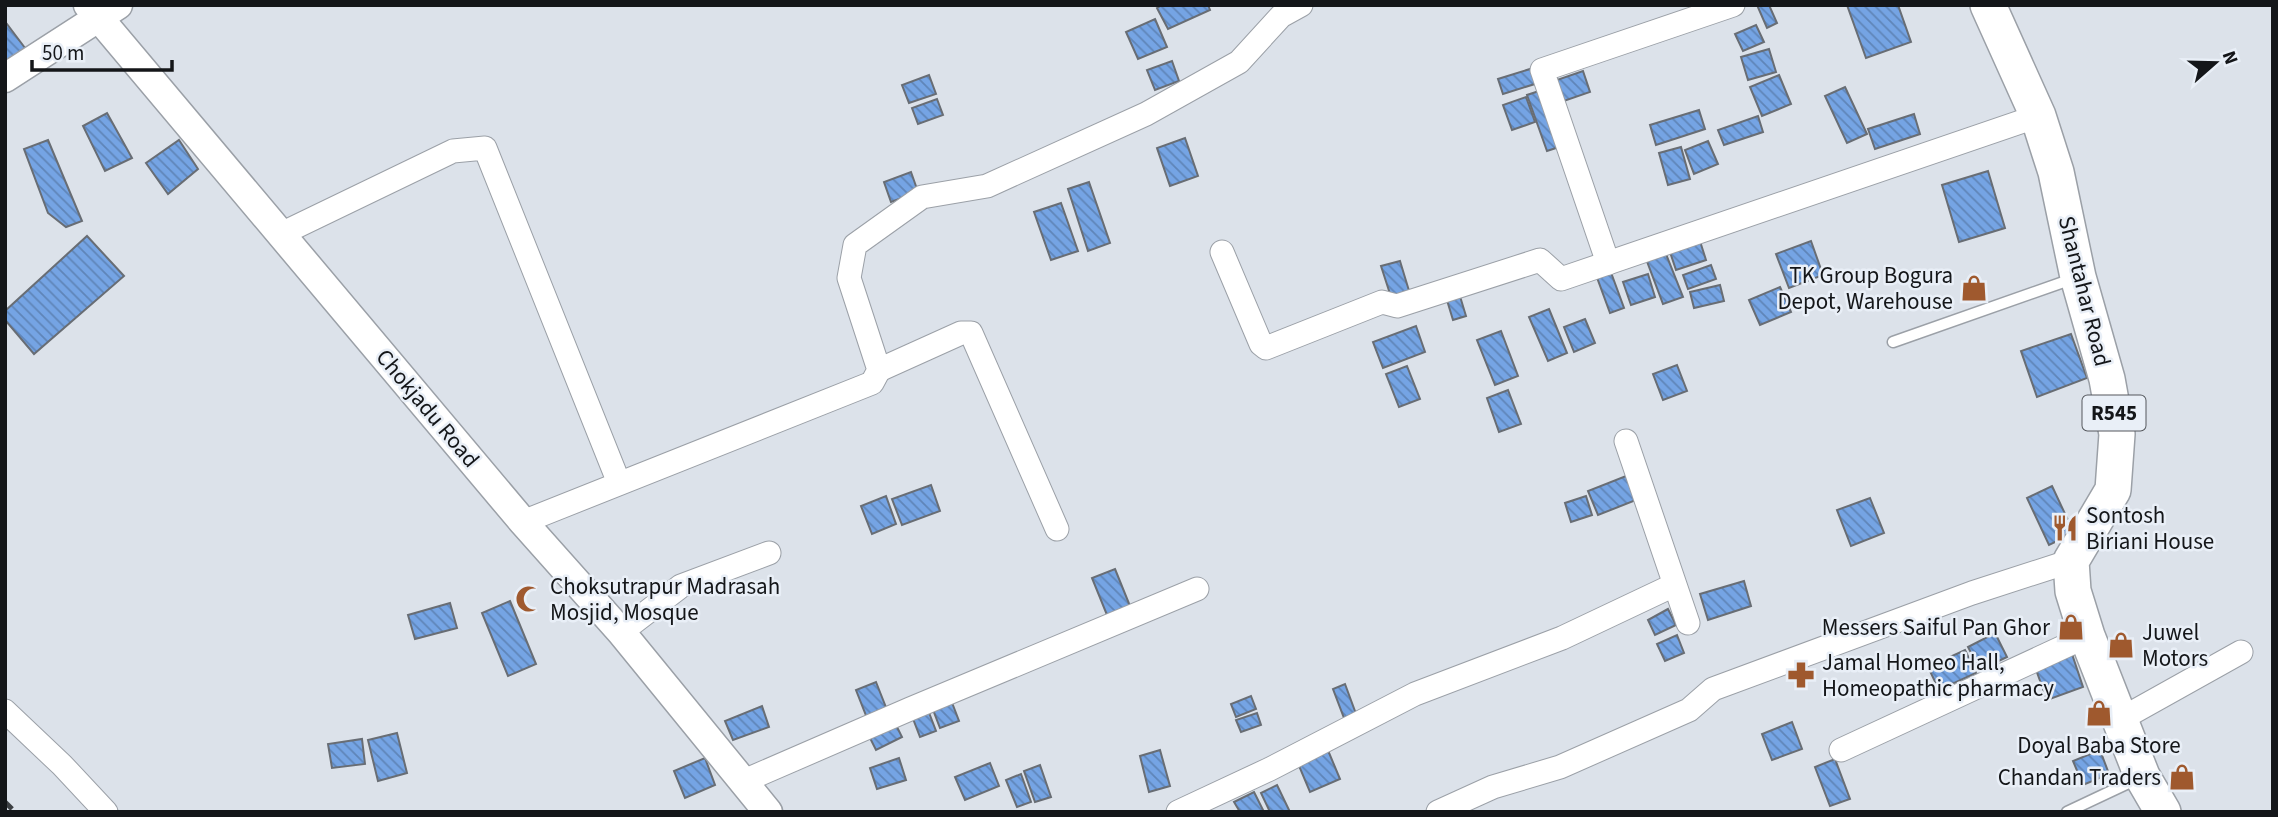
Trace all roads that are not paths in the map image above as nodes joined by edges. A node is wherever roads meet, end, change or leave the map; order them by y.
1 (1301, 5) edge
2 (1733, 5) edge
3 (1988, 5) edge
4 (101, 9) edge
5 (5, 78) edge
6 (2038, 116) junction
7 (281, 234) junction
8 (1222, 252) dead end
9 (1608, 262) junction
10 (2078, 277) junction
11 (1893, 342) dead end
12 (879, 370) junction
13 (1626, 441) dead end
14 (619, 483) junction
15 (523, 522) junction
16 (1057, 529) dead end
17 (769, 553) dead end
18 (2071, 561) junction
19 (1674, 585) junction
20 (1197, 589) dead end
21 (1688, 622) dead end
22 (621, 632) junction
23 (2087, 636) junction
24 (2241, 652) dead end
25 (5, 711) edge
26 (2121, 719) junction
27 (1841, 750) dead end
28 (2143, 776) junction
29 (744, 781) junction
30 (106, 812) edge
31 (768, 812) edge
32 (1178, 812) edge
33 (1438, 812) edge
34 (2067, 812) edge
35 (2163, 812) edge

1 - 12 street
2 - 9 street
3 - 6 main road, Shantahar Road / R545
4 - 5 street
4 - 7 street, Chokjadu Road
6 - 9 street
6 - 10 main road, Shantahar Road / R545
7 - 14 street
7 - 15 street, Chokjadu Road
8 - 9 street
10 - 11 lane
10 - 18 main road, Shantahar Road / R545
12 - 14 street
12 - 16 street
13 - 19 street
14 - 15 street
15 - 22 street, Chokjadu Road
17 - 22 street
18 - 23 main road
18 - 33 street
19 - 21 street
19 - 32 street
20 - 29 street
22 - 29 street, Chokjadu Road
23 - 26 main road
23 - 27 street
24 - 26 street
25 - 30 street
26 - 28 main road
28 - 34 lane
28 - 35 main road
29 - 31 street, Chokjadu Road

